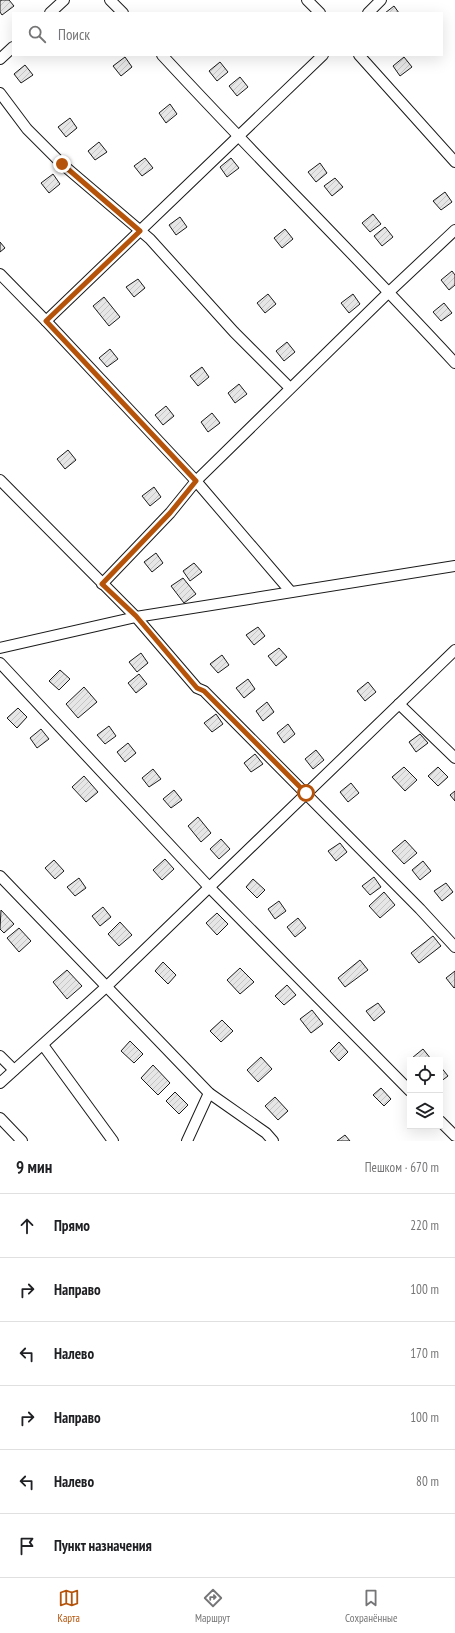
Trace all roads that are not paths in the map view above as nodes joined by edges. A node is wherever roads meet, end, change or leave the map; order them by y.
1 (64, 0) edge
2 (110, 0) edge
3 (307, 0) edge
4 (381, 0) edge
5 (51, 12) edge
6 (121, 12) edge
7 (319, 12) edge
8 (369, 12) edge
9 (12, 48) edge
10 (163, 56) edge
11 (322, 56) edge
12 (360, 56) edge
13 (0, 59) edge
14 (0, 93) edge
15 (237, 137) junction
16 (455, 162) edge
17 (455, 230) edge
18 (140, 231) junction
19 (0, 274) edge
20 (389, 292) junction
21 (46, 321) junction
22 (455, 363) edge
23 (290, 388) junction
24 (0, 480) edge
25 (196, 481) junction
26 (455, 566) edge
27 (102, 584) junction
28 (291, 592) junction
29 (136, 616) junction
30 (0, 648) edge
31 (455, 650) edge
32 (0, 662) edge
33 (399, 704) junction
34 (455, 758) edge
35 (306, 793) junction
36 (0, 876) edge
37 (209, 887) junction
38 (455, 947) edge
39 (106, 988) junction
40 (43, 1045) junction
41 (0, 1056) edge
42 (14, 1070) junction
43 (0, 1083) edge
44 (407, 1088) edge
45 (209, 1093) junction
46 (0, 1118) edge
47 (443, 1124) edge
48 (455, 1136) edge
49 (22, 1141) edge
50 (113, 1141) edge
51 (187, 1141) edge
52 (272, 1141) edge

1 - 5 street
2 - 6 street
3 - 7 street
4 - 8 street
9 - 13 street
10 - 15 street
11 - 15 street
12 - 16 street
14 - 18 street
15 - 18 street
15 - 20 street
17 - 20 street
18 - 21 street
18 - 23 street
19 - 21 street
20 - 22 street
20 - 23 street
21 - 25 street
23 - 25 street
24 - 27 street
25 - 27 street
25 - 28 street
26 - 28 street
27 - 29 street
28 - 29 street
29 - 30 street
29 - 35 street
31 - 33 street
32 - 37 street
33 - 34 street
33 - 35 street
35 - 37 street
35 - 38 street
36 - 39 street
37 - 39 street
37 - 44 street
39 - 40 street
39 - 45 street
40 - 42 street
40 - 50 street
41 - 42 street
42 - 43 street
45 - 51 street
45 - 52 street
46 - 49 street
47 - 48 street

